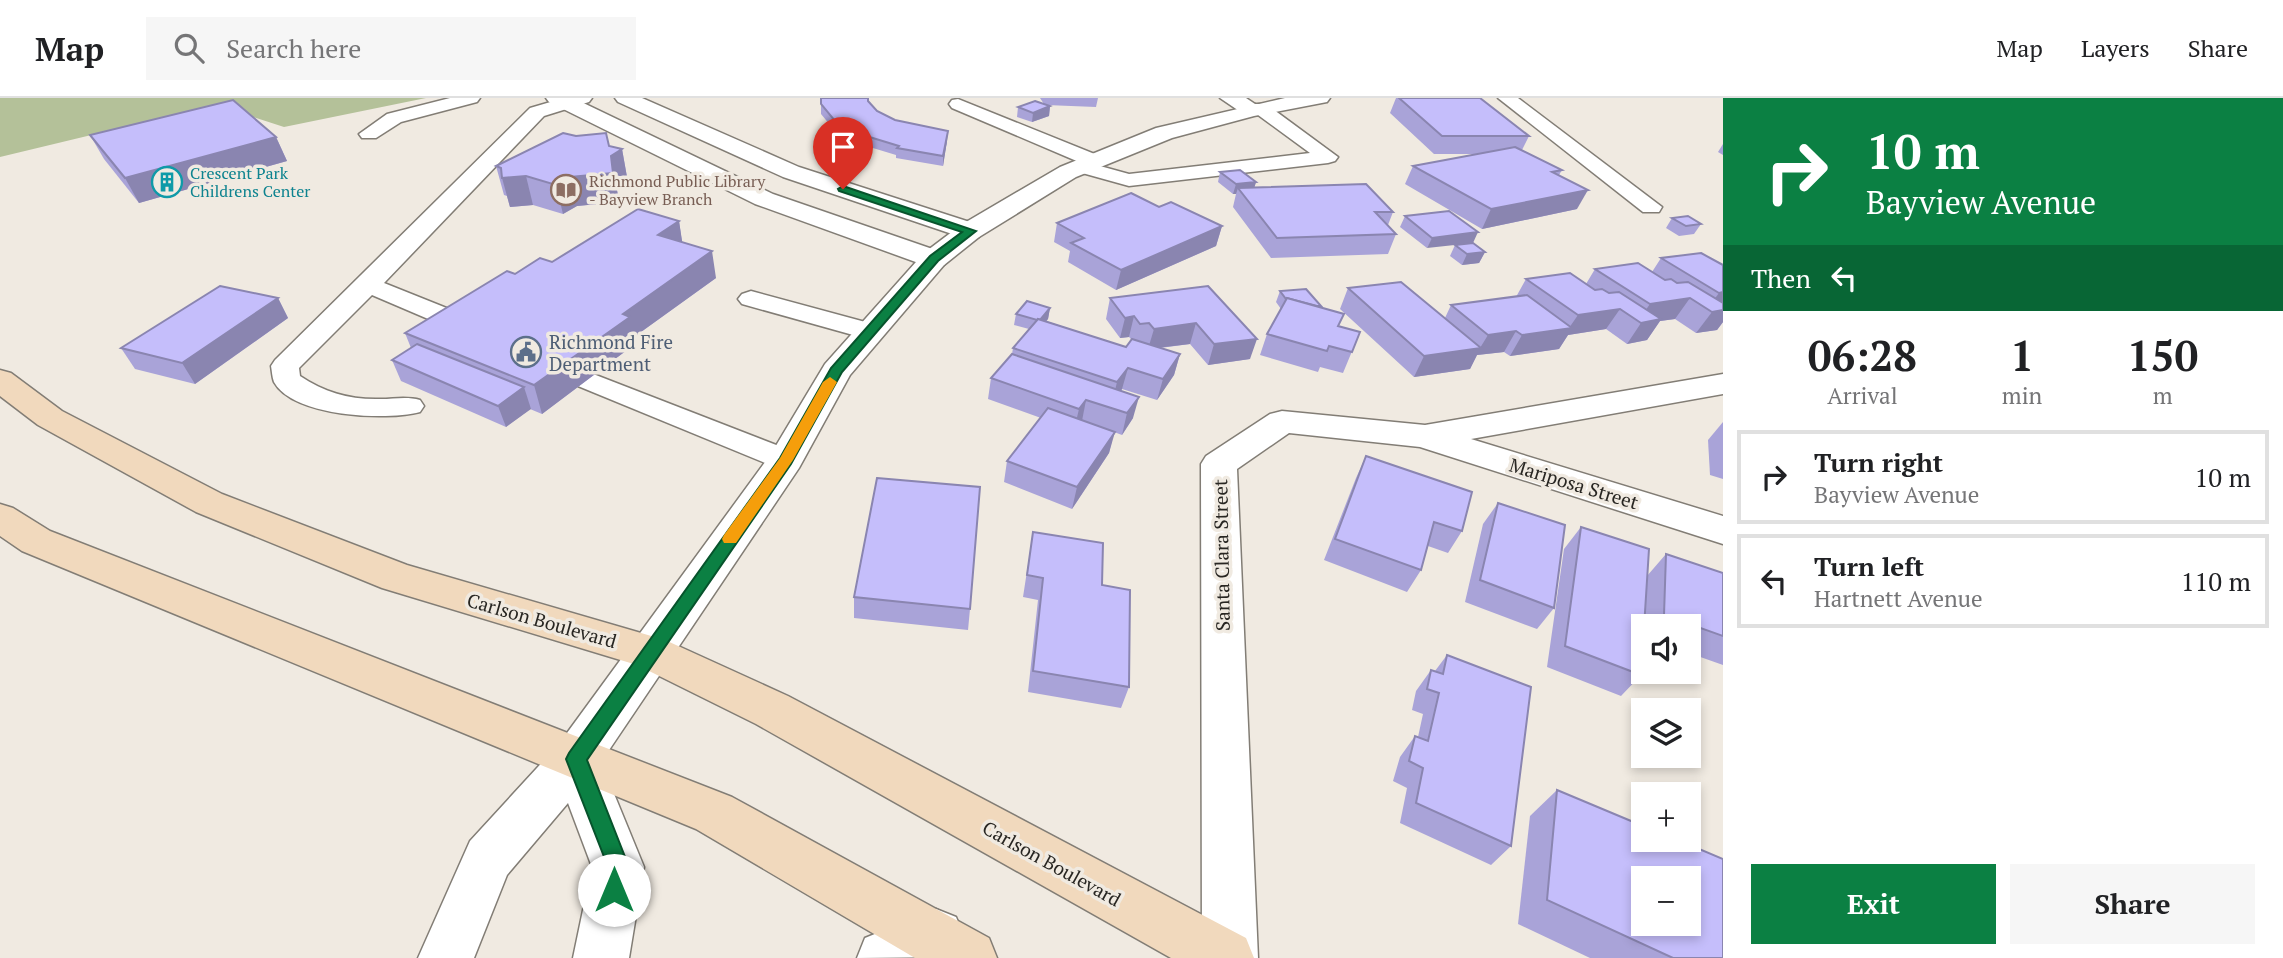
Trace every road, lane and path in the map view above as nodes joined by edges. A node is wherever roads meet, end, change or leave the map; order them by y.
1 (471, 98) edge
2 (625, 98) edge
3 (1230, 98) edge
4 (1320, 98) edge
5 (1507, 98) edge
6 (568, 100) edge
7 (958, 104) dead end
8 (1256, 109) junction
9 (369, 134) dead end
10 (1088, 164) junction
11 (1651, 207) dead end
12 (970, 231) junction
13 (934, 258) junction
14 (368, 285) junction
15 (751, 299) dead end
16 (470, 327) edge
17 (871, 332) junction
18 (0, 380) edge
19 (588, 380) edge
20 (1723, 384) edge
21 (410, 406) dead end
22 (1425, 436) junction
23 (786, 460) junction
24 (0, 517) edge
25 (1723, 530) edge
26 (650, 652) junction
27 (576, 759) junction
28 (952, 948) edge
29 (446, 958) edge
30 (601, 958) edge
31 (885, 958) edge
32 (1228, 958) edge

1 - 9 lane
2 - 12 street
3 - 8 street
4 - 8 street
5 - 11 lane
6 - 13 street
6 - 14 lane
7 - 10 lane
8 - 10 street
8 - 10 lane
10 - 12 street
12 - 13 street
13 - 17 street
14 - 16 lane
14 - 21 lane
15 - 17 lane
17 - 23 street
18 - 26 main road, Carlson Boulevard
19 - 23 lane
20 - 22 street, Santa Clara Street
22 - 25 street, Mariposa Street
22 - 32 street, Santa Clara Street
23 - 26 street
24 - 27 main road
26 - 27 street
26 - 32 main road, Carlson Boulevard
27 - 28 main road
27 - 29 street
27 - 30 street
28 - 31 street

